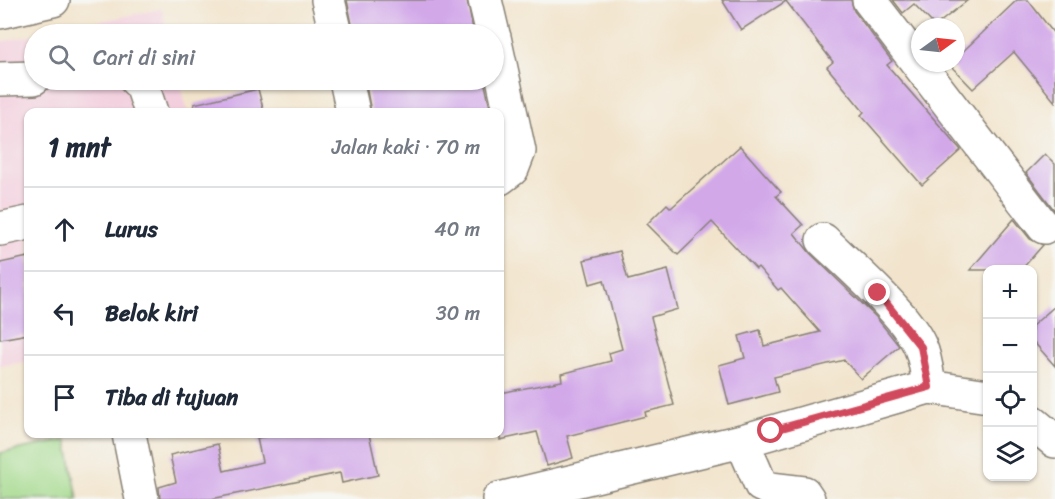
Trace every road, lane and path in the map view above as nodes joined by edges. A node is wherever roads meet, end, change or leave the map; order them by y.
1 (52, 0) edge
2 (328, 0) edge
3 (485, 0) edge
4 (869, 0) edge
5 (0, 12) edge
6 (334, 24) edge
7 (490, 24) edge
8 (24, 78) edge
9 (0, 79) edge
10 (504, 85) edge
11 (144, 90) edge
12 (348, 90) edge
13 (150, 108) edge
14 (352, 108) edge
15 (504, 175) edge
16 (24, 224) edge
17 (1044, 227) dead end
18 (0, 229) edge
19 (823, 240) dead end
20 (929, 387) junction
21 (983, 395) edge
22 (1037, 426) edge
23 (130, 438) edge
24 (742, 441) junction
25 (1055, 441) edge
26 (142, 499) edge
27 (499, 499) edge
28 (808, 499) edge

1 - 5 street
2 - 6 street
3 - 7 street
4 - 17 street
8 - 9 street
10 - 15 street
11 - 13 street
12 - 14 street
16 - 18 street
19 - 20 street
20 - 21 street
20 - 24 street
22 - 25 street
23 - 26 street
24 - 27 street
24 - 28 street

